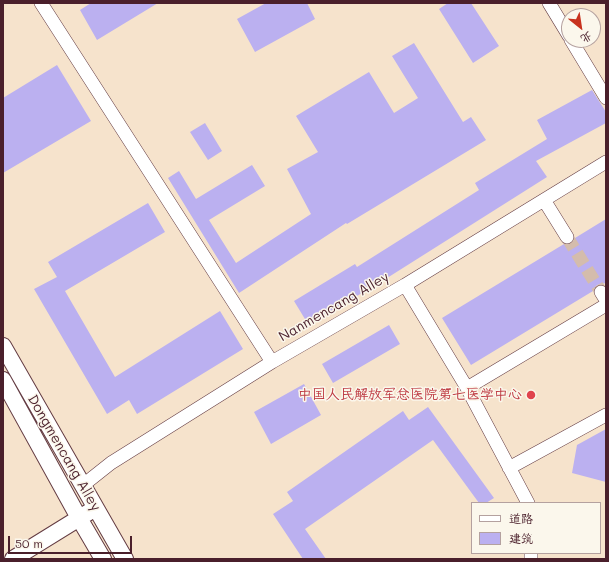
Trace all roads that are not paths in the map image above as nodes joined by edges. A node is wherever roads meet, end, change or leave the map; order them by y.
1 (41, 3) edge
2 (549, 3) edge
3 (561, 23) edge
4 (576, 48) edge
5 (606, 98) edge
6 (606, 162) edge
7 (544, 200) junction
8 (566, 237) tunnel mouth
9 (405, 285) junction
10 (606, 305) edge
11 (3, 346) edge
12 (272, 362) junction
13 (3, 380) edge
14 (467, 388) junction
15 (606, 415) edge
16 (510, 468) junction
17 (82, 486) junction
18 (527, 502) edge
19 (95, 508) junction
20 (79, 518) junction
21 (13, 559) edge
22 (104, 559) edge
23 (125, 559) edge

1 - 12 street
2 - 3 street
4 - 5 street
6 - 7 street, Nanmencang Alley
7 - 8 street
7 - 9 street, Nanmencang Alley
9 - 12 street, Nanmencang Alley
9 - 14 street
10 - 14 street
11 - 17 street, Dongmencang Alley
12 - 17 street, Nanmencang Alley
13 - 20 street, Dongmencang Alley
14 - 16 street
15 - 16 street
16 - 18 street
17 - 19 street, Dongmencang Alley
19 - 20 street
19 - 23 street, Dongmencang Alley
20 - 21 street
20 - 22 street, Dongmencang Alley

